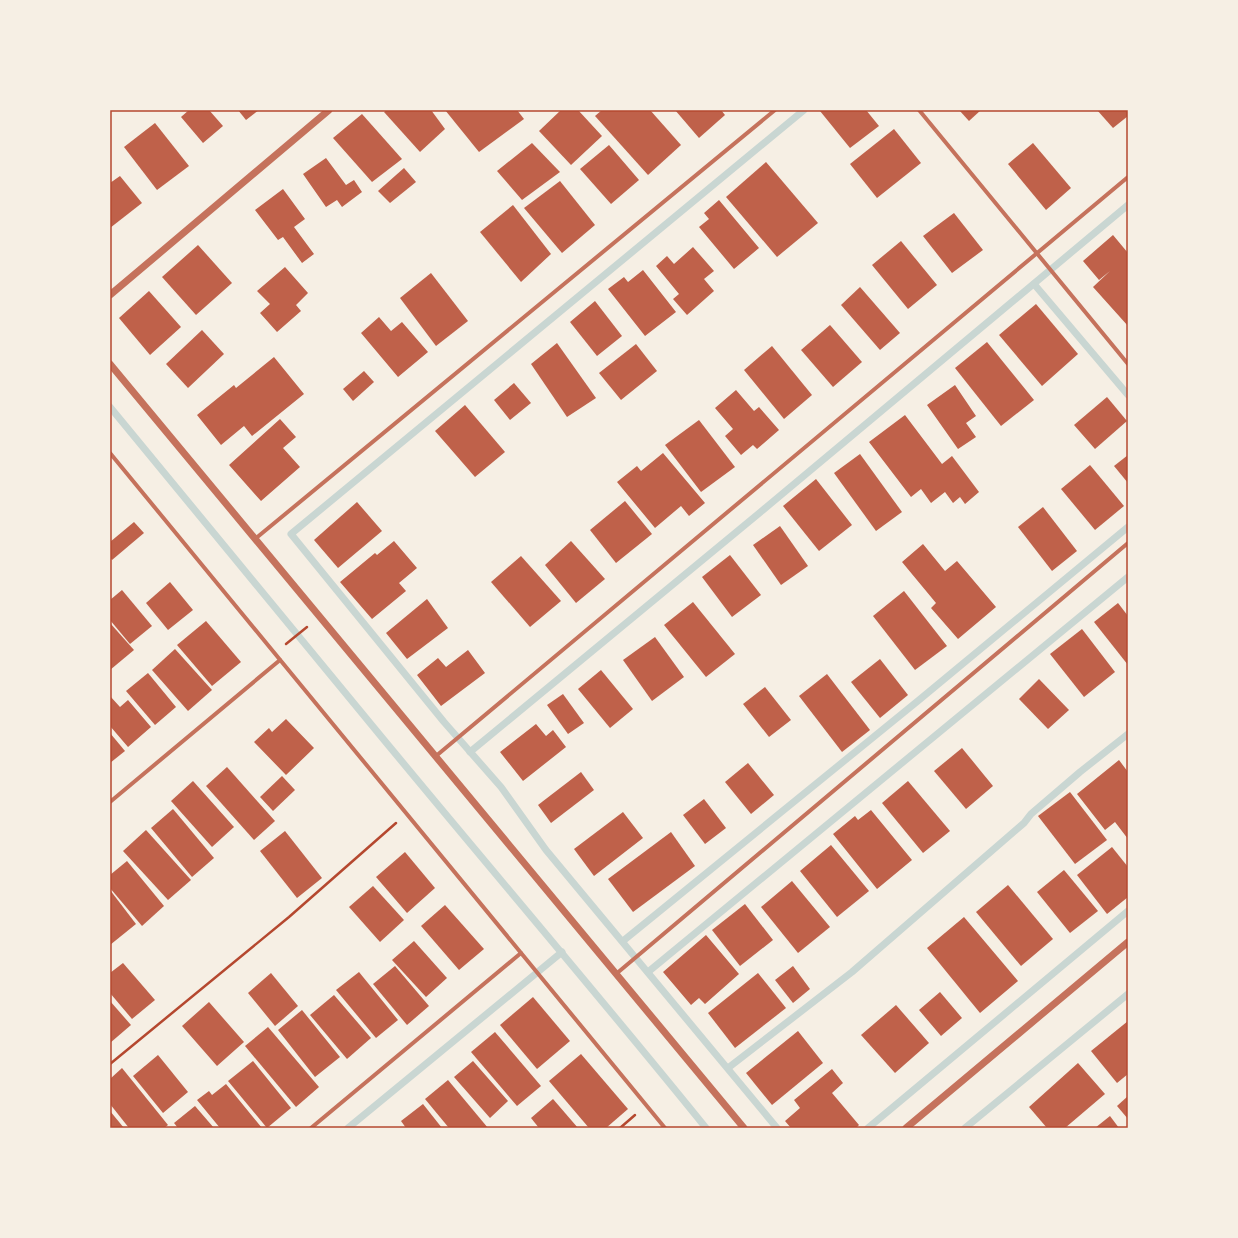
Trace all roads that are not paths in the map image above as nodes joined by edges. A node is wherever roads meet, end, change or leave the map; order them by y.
1 (329, 110) edge
2 (775, 110) edge
3 (919, 110) edge
4 (1128, 177) edge
5 (1037, 254) junction
6 (110, 295) edge
7 (110, 364) edge
8 (1128, 364) edge
9 (110, 453) edge
10 (255, 539) junction
11 (1128, 543) edge
12 (280, 660) junction
13 (436, 756) junction
14 (110, 802) edge
15 (1128, 942) edge
16 (521, 953) junction
17 (616, 974) junction
18 (311, 1128) edge
19 (665, 1128) edge
20 (744, 1128) edge
21 (906, 1128) edge

1 - 6 street
2 - 10 street
3 - 5 street
4 - 5 street
5 - 8 street
5 - 13 street
7 - 10 street
9 - 12 street
10 - 13 street
11 - 17 street
12 - 14 street
12 - 16 street
13 - 17 street
15 - 21 street
16 - 18 street
16 - 19 street
17 - 20 street

